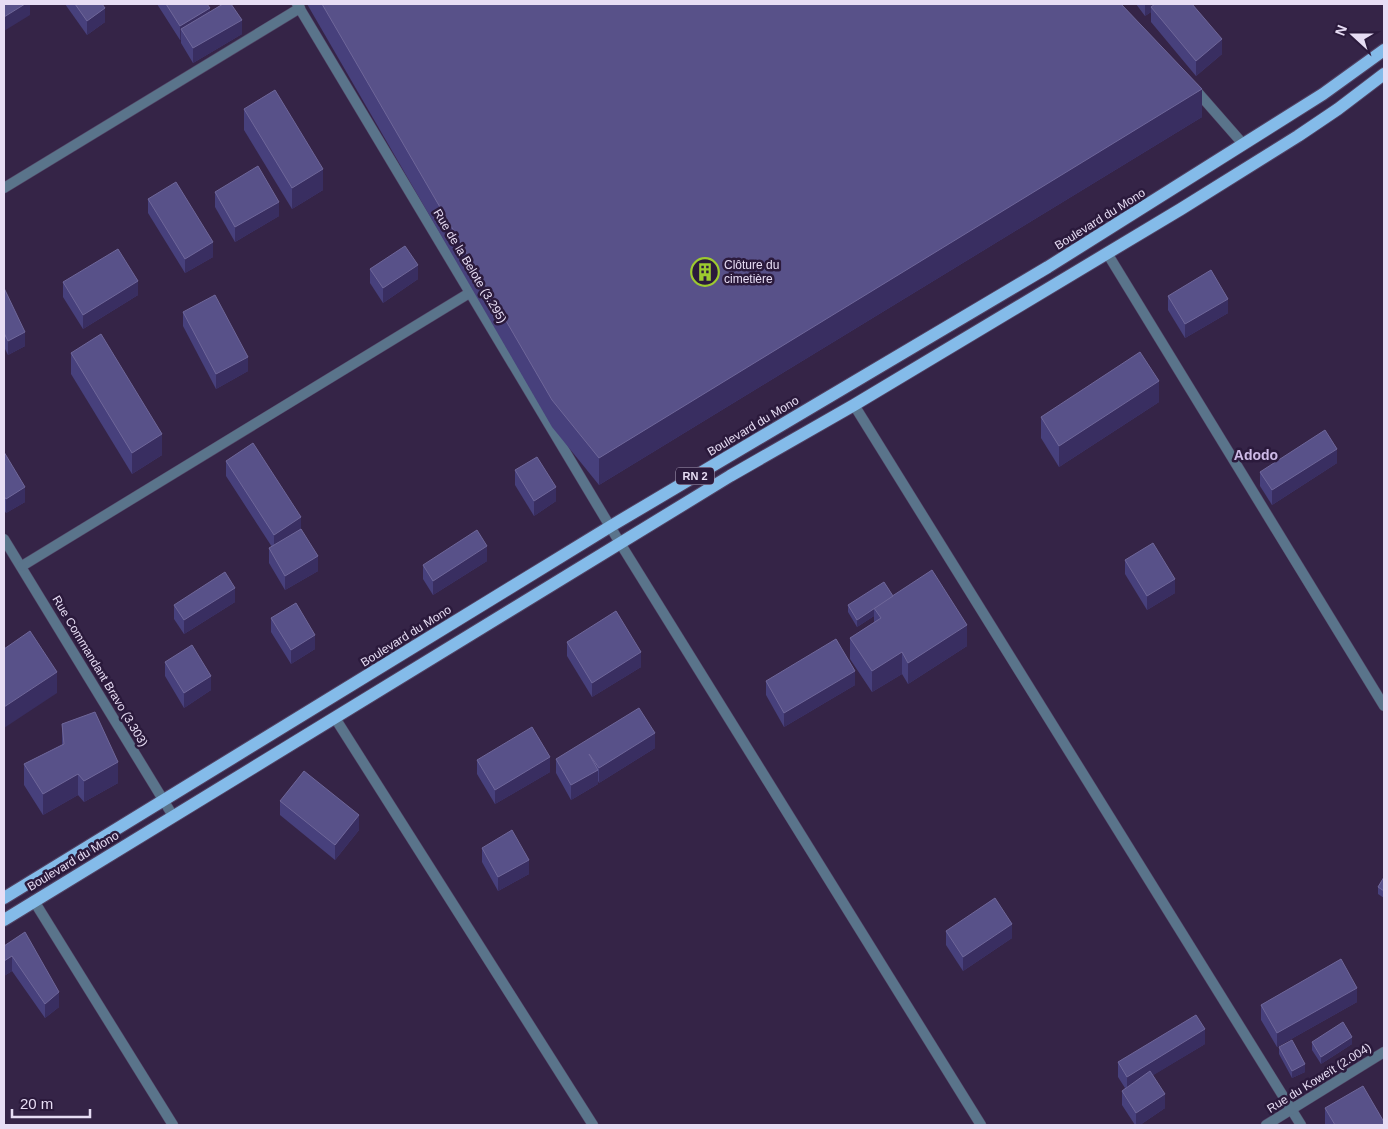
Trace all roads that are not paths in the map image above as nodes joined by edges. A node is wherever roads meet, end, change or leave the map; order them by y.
1 (298, 6) edge
2 (1384, 50) edge
3 (1384, 74) edge
4 (1185, 77) edge
5 (1243, 144) junction
6 (4, 188) edge
7 (1107, 253) junction
8 (471, 292) junction
9 (854, 405) junction
10 (611, 526) junction
11 (4, 539) edge
12 (620, 543) junction
13 (22, 566) junction
14 (1384, 706) edge
15 (334, 718) junction
16 (164, 801) junction
17 (173, 816) junction
18 (4, 898) edge
19 (34, 901) junction
20 (4, 920) edge
21 (1384, 1052) edge
22 (1292, 1110) junction
23 (173, 1125) edge
24 (593, 1125) edge
25 (981, 1125) edge
26 (1266, 1125) edge
27 (1301, 1125) edge

1 - 6 street
1 - 8 street, Rue de la Belote (3.295)
2 - 5 main road, Boulevard du Mono / RN 2
3 - 7 main road, Boulevard du Mono / RN 2
4 - 5 street
5 - 10 main road, Boulevard du Mono / RN 2
7 - 9 main road, Boulevard du Mono / RN 2
7 - 14 street
8 - 10 street, Rue de la Belote (3.295)
8 - 13 street
9 - 12 main road, Boulevard du Mono / RN 2
9 - 22 street
10 - 12 street, Rue de la Belote (3.295)
10 - 16 main road, Boulevard du Mono / RN 2
11 - 13 street, Rue Commandant Bravo (3.303)
12 - 15 main road, Boulevard du Mono / RN 2
12 - 25 street, Rue de la Belote (3.295)
13 - 16 street, Rue Commandant Bravo (3.303)
15 - 17 main road, Boulevard du Mono / RN 2
15 - 24 street
16 - 17 street, Rue Commandant Bravo (3.303)
16 - 18 main road, Boulevard du Mono / RN 2
17 - 19 main road, Boulevard du Mono / RN 2
19 - 20 main road, Boulevard du Mono / RN 2
19 - 23 street
21 - 22 street, Rue du Koweït (2.004)
22 - 26 street, Rue du Koweït (2.004)
22 - 27 street

